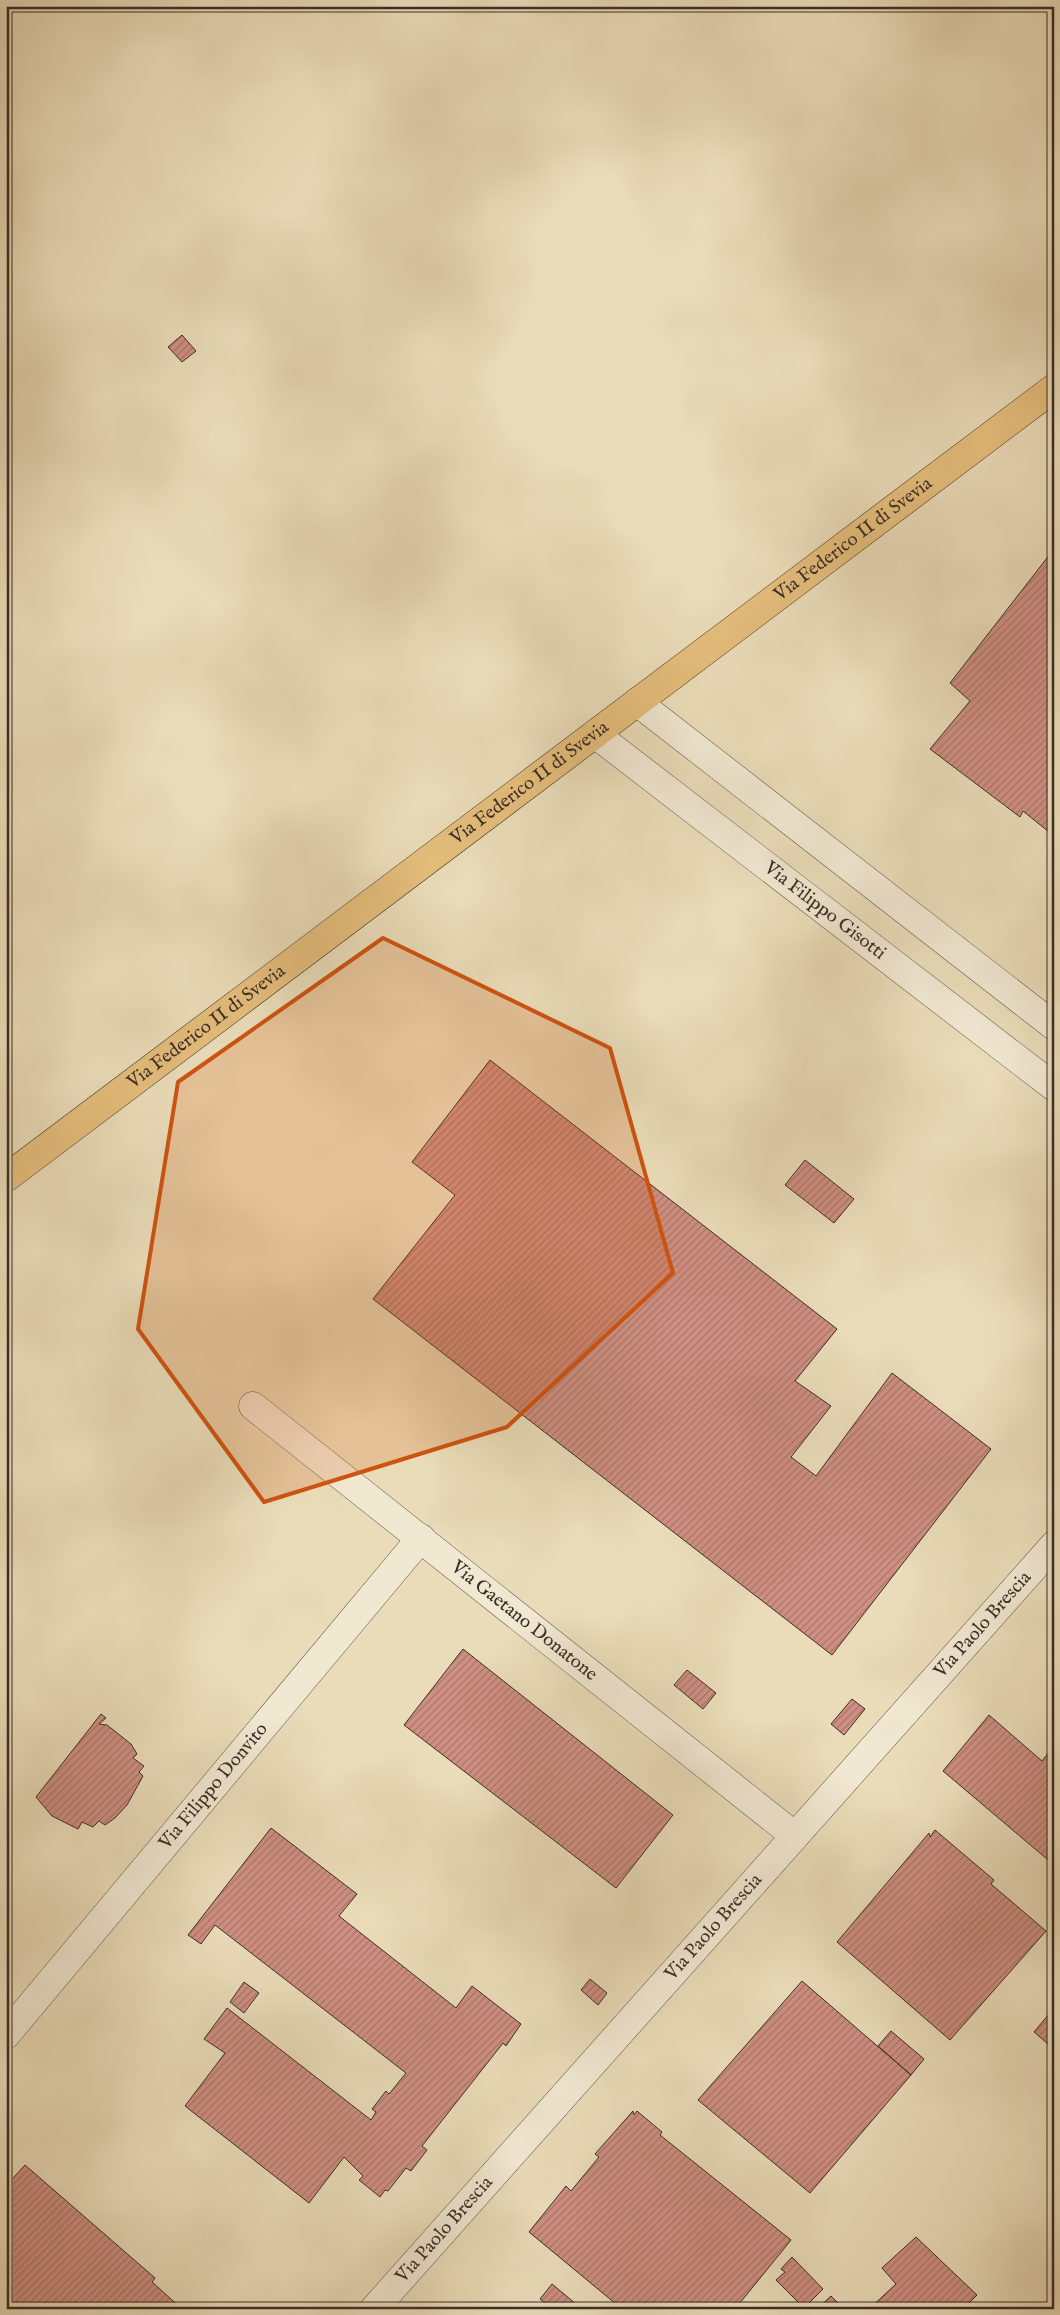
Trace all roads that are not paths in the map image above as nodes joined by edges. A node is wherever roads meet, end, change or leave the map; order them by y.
1 (1054, 388) edge
2 (637, 702) junction
3 (595, 734) junction
4 (1054, 1026) edge
5 (1054, 1087) edge
6 (6, 1178) edge
7 (254, 1406) dead end
8 (421, 1538) junction
9 (1054, 1545) edge
10 (795, 1836) junction
11 (6, 2035) edge
12 (374, 2309) edge

1 - 2 main road, Via Federico II di Svevia
2 - 3 main road, Via Federico II di Svevia
2 - 4 street
3 - 5 street, Via Filippo Gisotti
3 - 6 main road, Via Federico II di Svevia
7 - 8 street, Via Gaetano Donatone
8 - 10 street, Via Gaetano Donatone
8 - 11 street, Via Filippo Donvito
9 - 10 street, Via Paolo Brescia
10 - 12 street, Via Paolo Brescia

